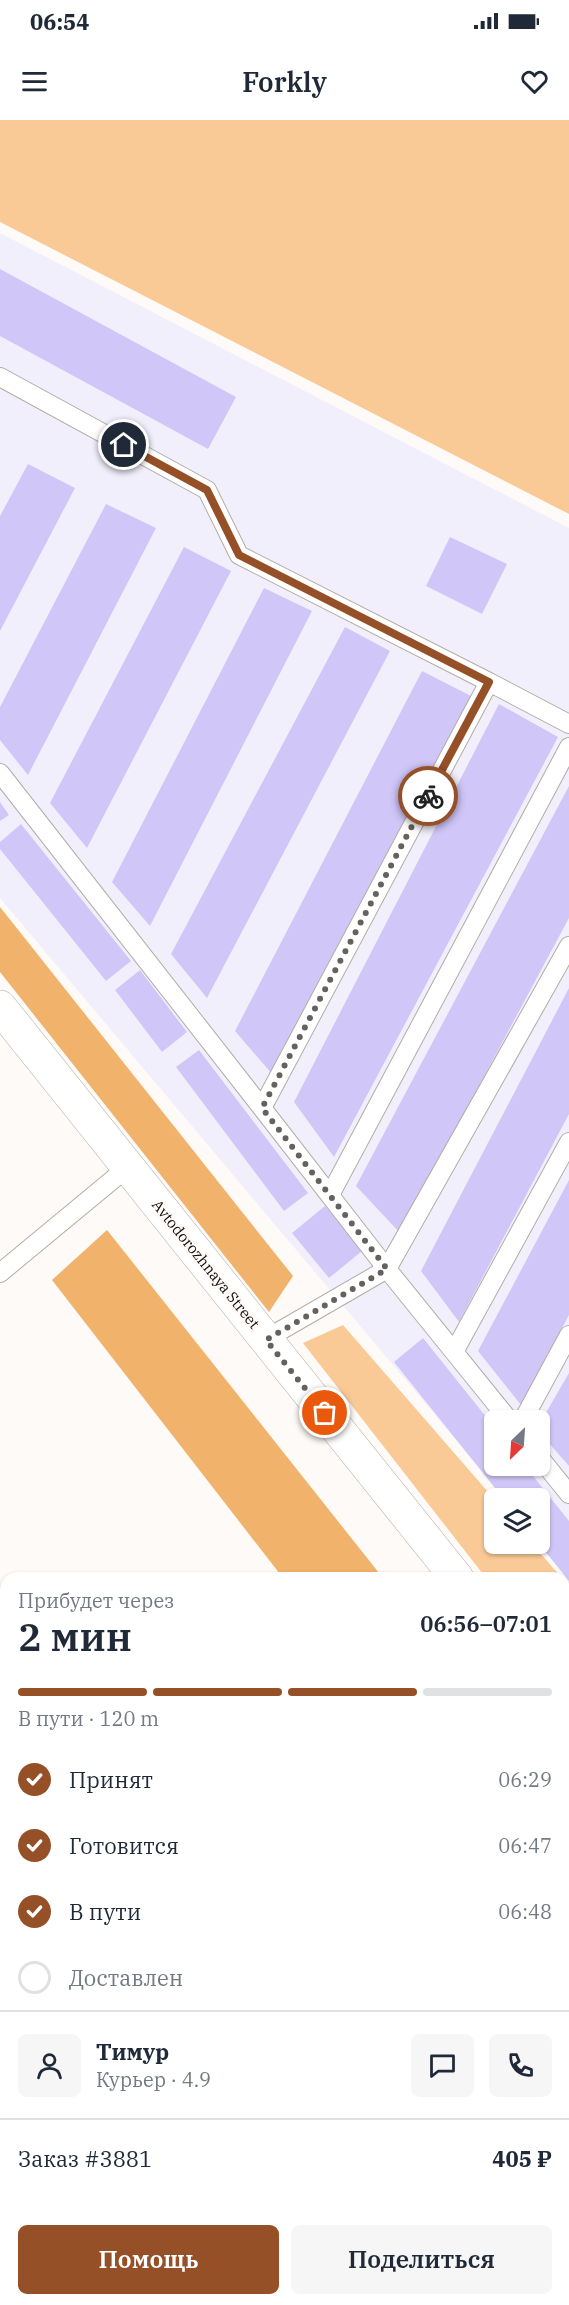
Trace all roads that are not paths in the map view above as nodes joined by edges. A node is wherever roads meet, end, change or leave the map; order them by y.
1 (0, 377) edge
2 (489, 682) junction
3 (569, 724) edge
4 (569, 747) edge
5 (0, 773) edge
6 (569, 945) edge
7 (0, 1007) edge
8 (262, 1108) junction
9 (569, 1142) edge
10 (128, 1167) junction
11 (330, 1195) junction
12 (387, 1269) junction
13 (0, 1273) edge
14 (569, 1335) edge
15 (266, 1340) junction
16 (454, 1352) junction
17 (502, 1410) edge
18 (528, 1410) edge
19 (550, 1470) edge
20 (569, 1494) edge
21 (452, 1572) edge

1 - 2 lane
2 - 3 lane
2 - 8 lane
4 - 11 lane
5 - 8 lane
6 - 12 lane
7 - 10 street, Avtodorozhnaya Street
8 - 11 lane
9 - 16 lane
10 - 13 lane
10 - 15 street, Avtodorozhnaya Street
11 - 12 lane
12 - 15 lane
12 - 16 lane
14 - 18 lane
15 - 21 street, Avtodorozhnaya Street
16 - 17 lane
19 - 20 lane

